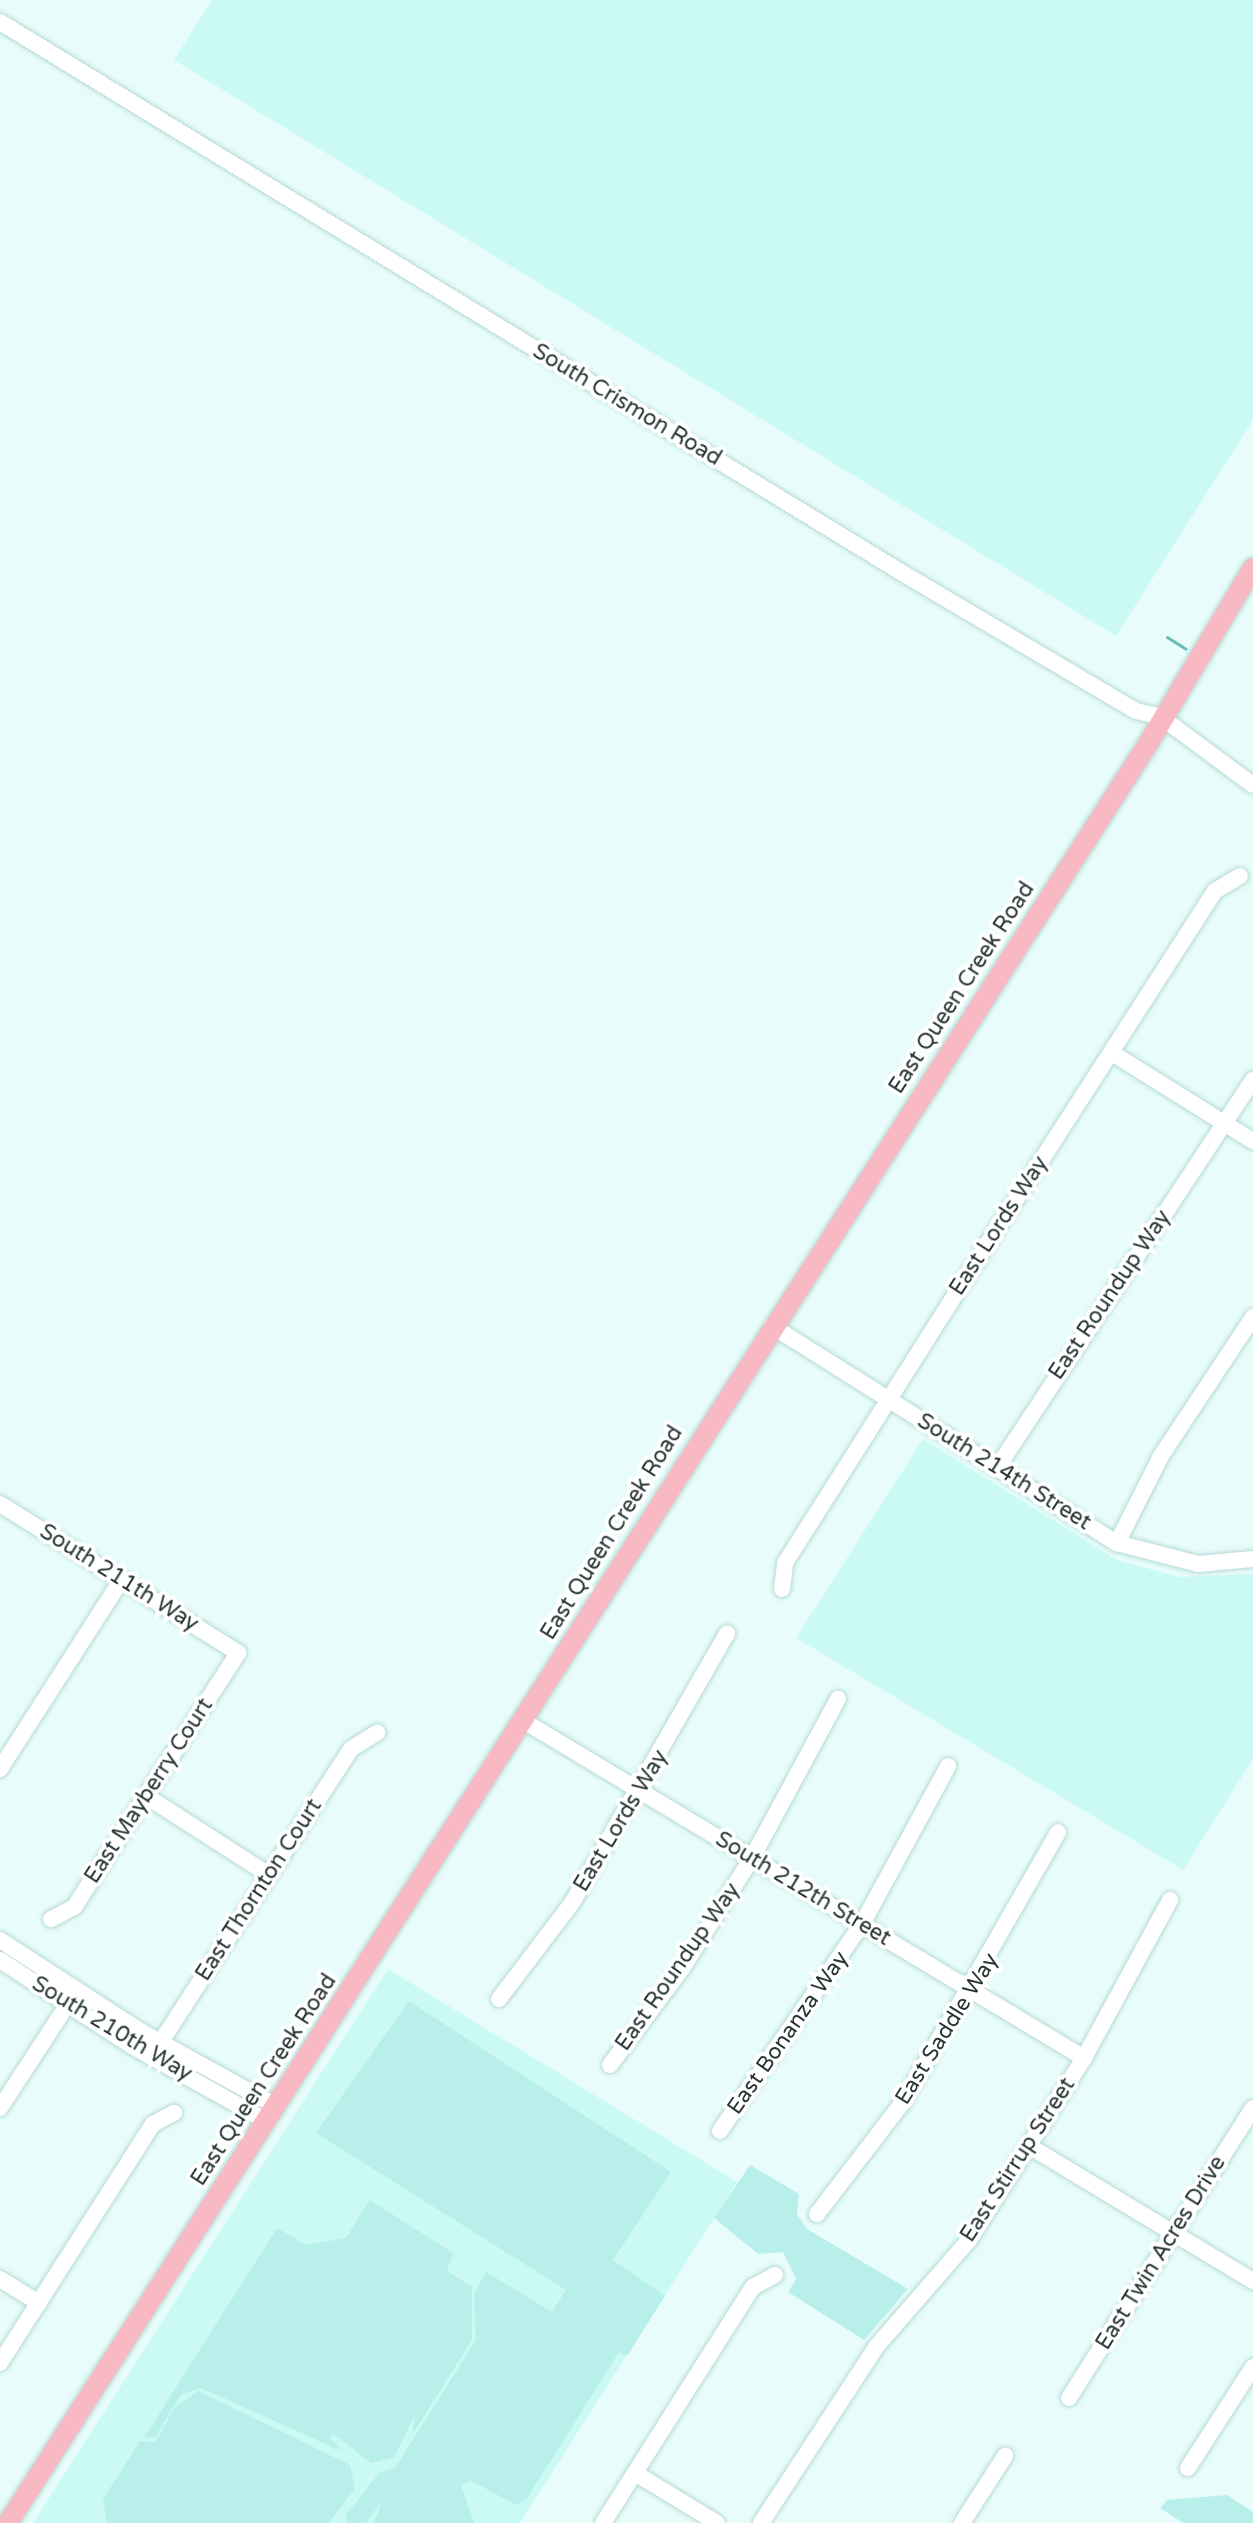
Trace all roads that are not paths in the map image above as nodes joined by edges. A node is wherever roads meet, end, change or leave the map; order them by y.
1 (0, 22) edge
2 (1253, 568) edge
3 (1161, 717) junction
4 (1253, 785) edge
5 (1240, 876) dead end
6 (1112, 1053) junction
7 (1253, 1080) edge
8 (1226, 1123) junction
9 (1253, 1141) edge
10 (1253, 1317) edge
11 (772, 1326) junction
12 (888, 1400) junction
13 (997, 1468) junction
14 (0, 1503) edge
15 (1117, 1543) junction
16 (1253, 1559) edge
17 (122, 1579) junction
18 (782, 1589) dead end
19 (727, 1633) dead end
20 (238, 1653) joint
21 (838, 1699) dead end
22 (522, 1720) junction
23 (377, 1733) dead end
24 (948, 1766) dead end
25 (0, 1769) edge
26 (640, 1792) junction
27 (146, 1796) junction
28 (1058, 1832) dead end
29 (752, 1858) junction
30 (269, 1875) junction
31 (1170, 1900) dead end
32 (51, 1919) dead end
33 (862, 1924) junction
34 (0, 1940) edge
35 (0, 1960) edge
36 (972, 1991) junction
37 (72, 1997) junction
38 (499, 1999) dead end
39 (155, 2050) junction
40 (1084, 2058) junction
41 (610, 2065) dead end
42 (0, 2108) edge
43 (1253, 2108) edge
44 (174, 2113) dead end
45 (271, 2114) junction
46 (720, 2131) dead end
47 (1029, 2146) junction
48 (817, 2214) dead end
49 (1174, 2233) junction
50 (775, 2275) dead end
51 (0, 2279) edge
52 (1253, 2281) edge
53 (39, 2303) junction
54 (0, 2363) edge
55 (1253, 2367) edge
56 (1069, 2398) dead end
57 (1005, 2456) dead end
58 (1188, 2468) dead end
59 (635, 2473) junction
60 (8, 2523) edge
61 (603, 2523) edge
62 (717, 2523) edge
63 (761, 2523) edge
64 (962, 2523) edge

1 - 3 street, South Crismon Road
2 - 3 main road, East Queen Creek Road
3 - 4 street, South Crismon Road
3 - 11 main road, East Queen Creek Road
5 - 6 street, East Lords Way
6 - 8 street
6 - 12 street, East Lords Way
7 - 8 street, East Roundup Way
8 - 9 street
8 - 13 street, East Roundup Way
10 - 15 street
11 - 12 street, South 214th Street
11 - 22 main road, East Queen Creek Road
12 - 13 street, South 214th Street
12 - 18 street, East Lords Way
13 - 15 street, South 214th Street
14 - 17 street, South 211th Way
15 - 16 street, South 214th Street
17 - 20 street, South 211th Way
17 - 25 street
19 - 26 street, East Lords Way
20 - 27 street, East Mayberry Court
21 - 29 street, East Roundup Way
22 - 26 street, South 212th Street
22 - 45 main road, East Queen Creek Road
23 - 30 street, East Thornton Court
24 - 33 street, East Bonanza Way
26 - 29 street, South 212th Street
26 - 38 street, East Lords Way
27 - 30 street
27 - 32 street, East Mayberry Court
28 - 36 street, East Saddle Way
29 - 33 street, South 212th Street
29 - 41 street, East Roundup Way
30 - 39 street, East Thornton Court
31 - 40 street, East Stirrup Street
33 - 36 street, South 212th Street
33 - 46 street, East Bonanza Way
34 - 37 street, South 210th Way
35 - 37 street, South 210th Way
36 - 40 street, South 212th Street
36 - 48 street, East Saddle Way
37 - 39 street, South 210th Way
37 - 42 street
39 - 45 street, South 210th Way
40 - 47 street, East Stirrup Street
43 - 49 street, East Twin Acres Drive
44 - 53 street
45 - 60 main road, East Queen Creek Road
47 - 49 street
47 - 63 street, East Stirrup Street
49 - 52 street
49 - 56 street, East Twin Acres Drive
50 - 59 street
51 - 53 street
53 - 54 street
55 - 58 street
57 - 64 street
59 - 61 street
59 - 62 street

